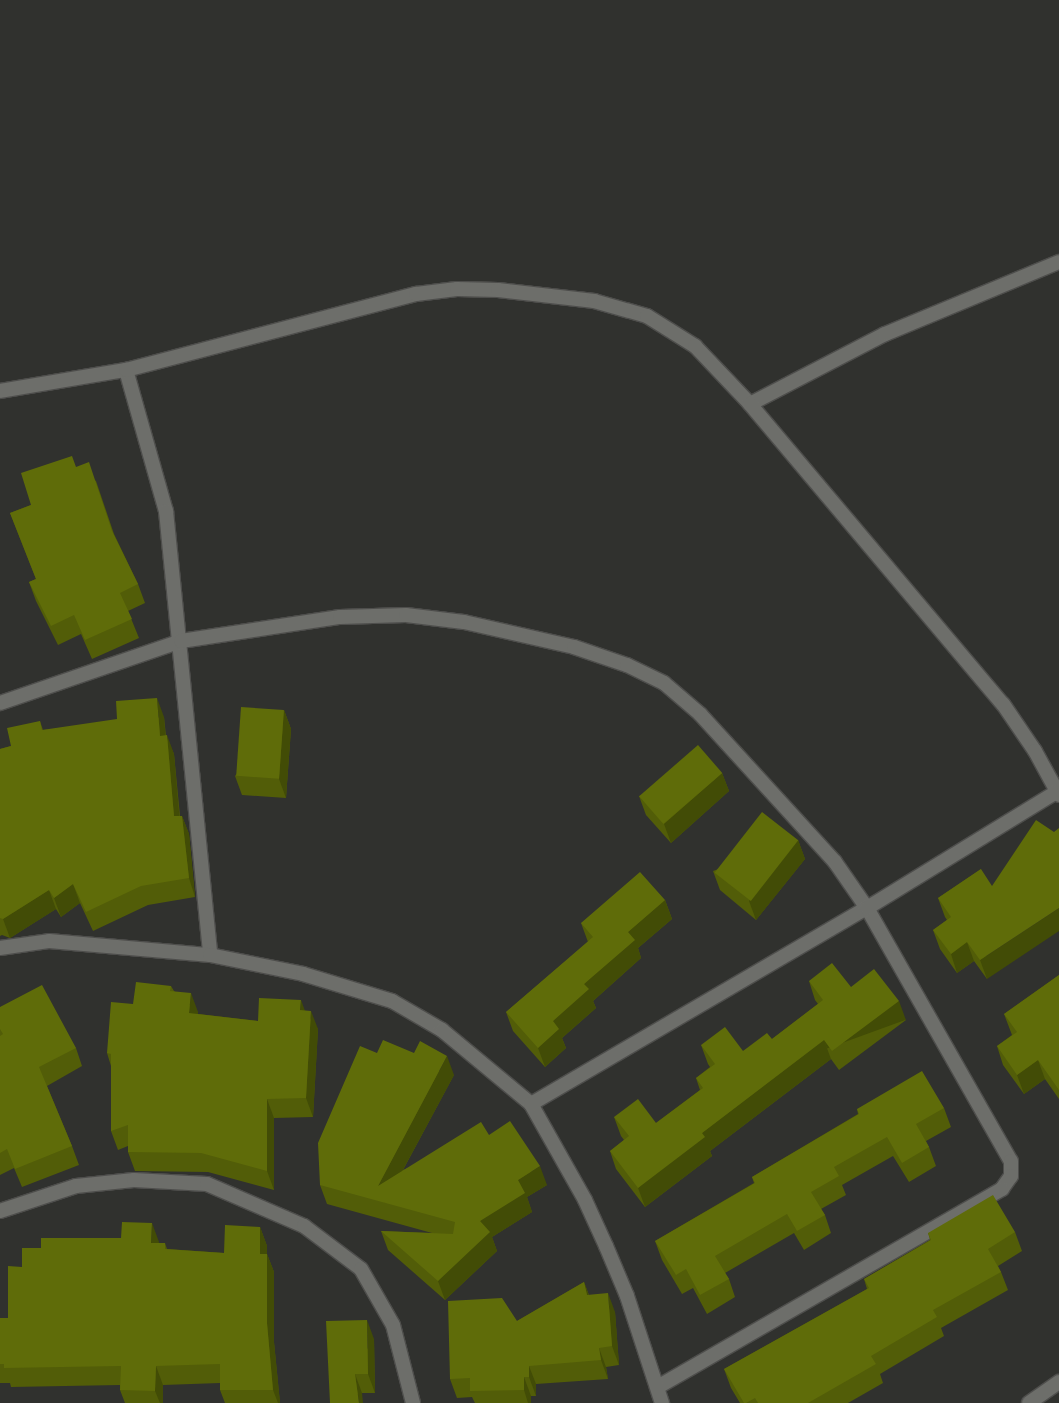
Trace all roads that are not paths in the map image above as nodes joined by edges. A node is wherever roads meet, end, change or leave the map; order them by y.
1 (1059, 262) edge
2 (126, 370) junction
3 (0, 391) edge
4 (750, 404) junction
5 (181, 641) junction
6 (0, 702) edge
7 (1057, 794) edge
8 (867, 908) junction
9 (0, 948) edge
10 (210, 954) junction
11 (531, 1104) junction
12 (0, 1211) edge
13 (1059, 1382) edge
14 (659, 1386) junction
15 (413, 1403) edge
16 (662, 1403) edge
17 (1029, 1403) edge

1 - 4 street
2 - 3 street
2 - 4 street
2 - 5 street
4 - 7 street
5 - 6 street
5 - 8 street
5 - 10 street
7 - 8 street
8 - 11 street
8 - 14 street
9 - 10 street
10 - 11 street
11 - 14 street
12 - 15 street
13 - 17 street
14 - 16 street

